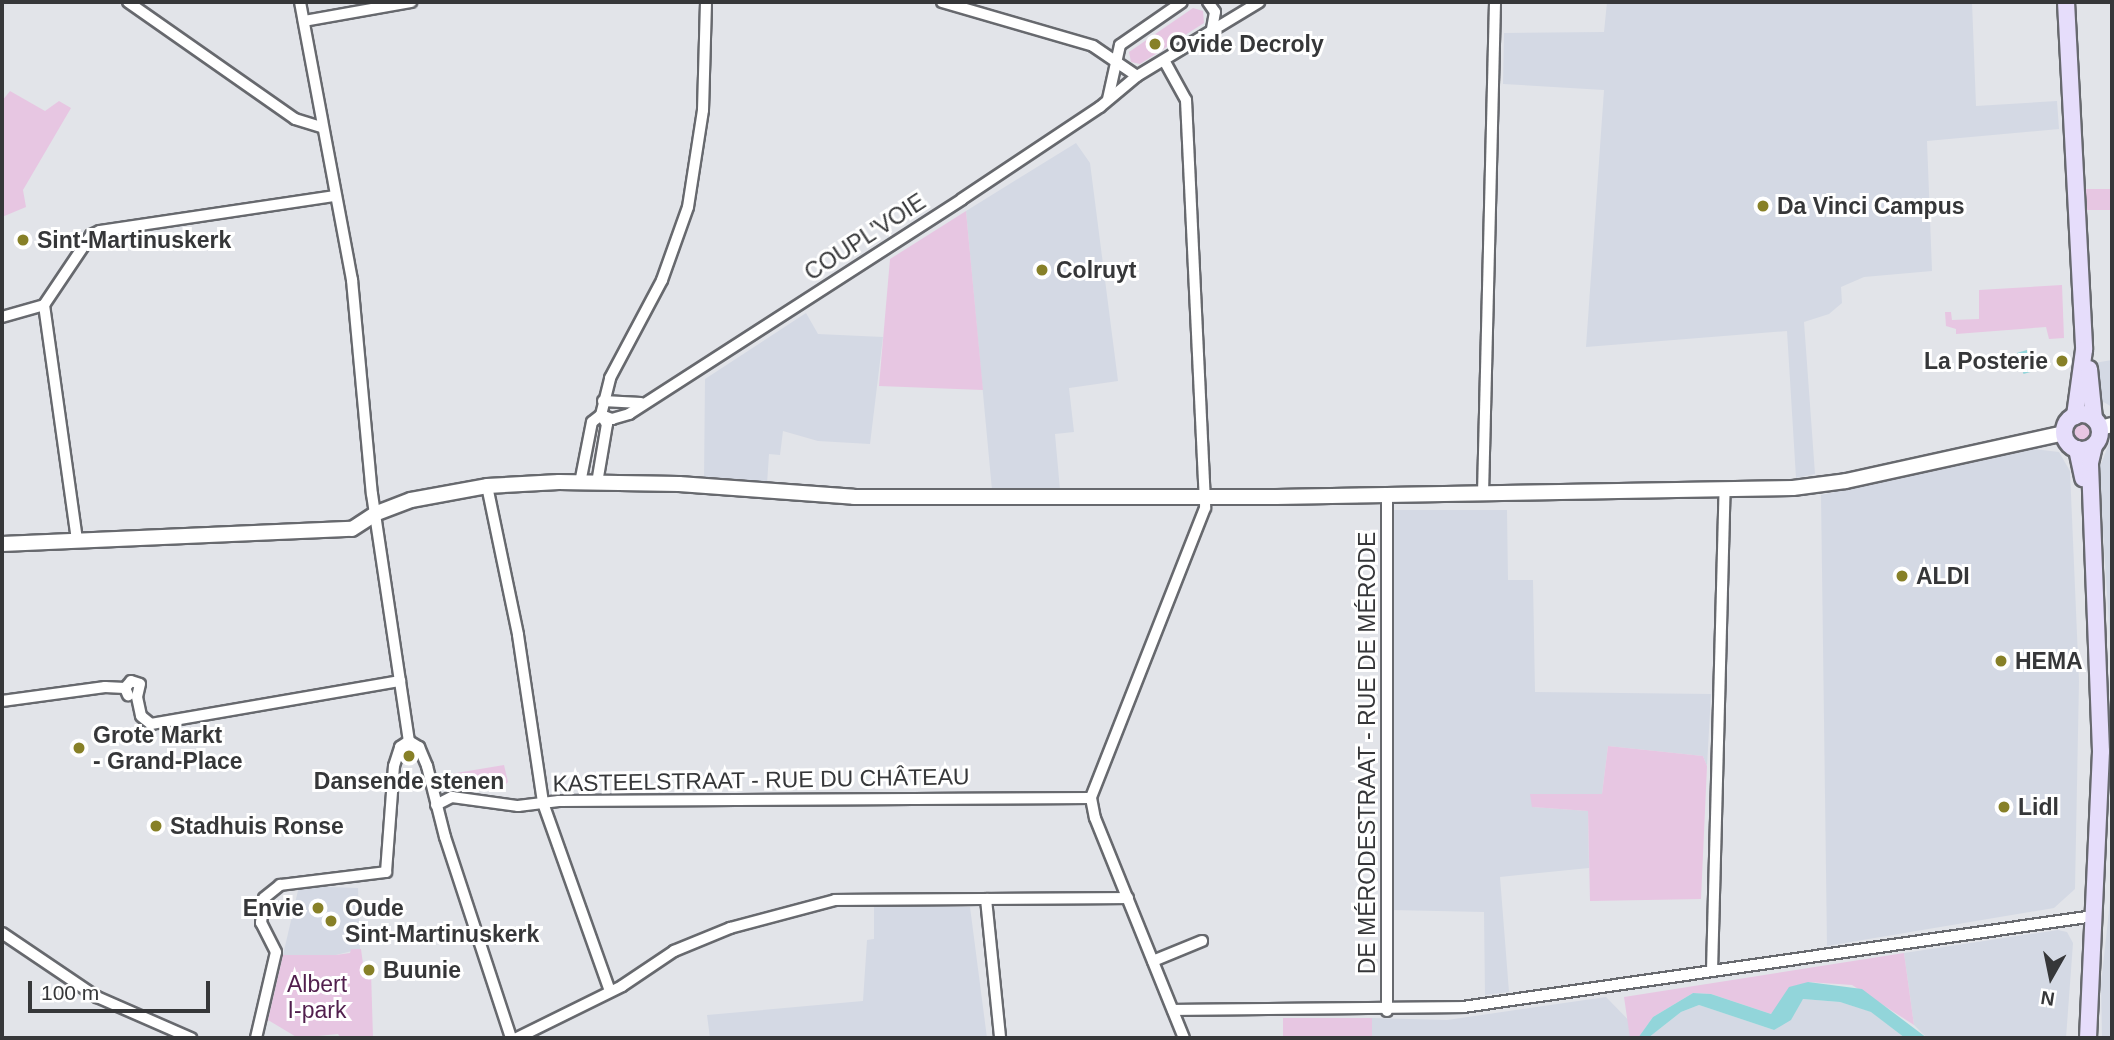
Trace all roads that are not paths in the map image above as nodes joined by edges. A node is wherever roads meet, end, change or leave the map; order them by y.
1 (128, 2) edge
2 (300, 2) edge
3 (411, 2) edge
4 (706, 2) edge
5 (942, 2) edge
6 (1208, 2) edge
7 (1259, 2) edge
8 (1495, 2) edge
9 (2066, 2) edge
10 (1180, 3) edge
11 (304, 21) junction
12 (1212, 29) junction
13 (1116, 61) junction
14 (1165, 62) junction
15 (1137, 76) junction
16 (1108, 99) junction
17 (322, 127) junction
18 (335, 196) junction
19 (44, 304) junction
20 (2, 317) edge
21 (2084, 350) junction
22 (603, 401) junction
23 (641, 403) junction
24 (601, 415) junction
25 (2075, 416) junction
26 (2102, 424) edge
27 (2064, 433) junction
28 (2094, 446) junction
29 (2077, 449) junction
30 (580, 482) junction
31 (597, 483) junction
32 (487, 486) junction
33 (1725, 490) junction
34 (1483, 494) junction
35 (1387, 495) junction
36 (1204, 497) junction
37 (377, 513) junction
38 (77, 541) junction
39 (2, 544) edge
40 (400, 681) junction
41 (2, 701) edge
42 (409, 741) junction
43 (1091, 798) junction
44 (543, 803) junction
45 (436, 805) junction
46 (1128, 898) junction
47 (986, 899) junction
48 (2087, 917) junction
49 (2, 933) edge
50 (1202, 941) dead end
51 (1153, 961) junction
52 (1712, 971) junction
53 (610, 991) junction
54 (1173, 1010) junction
55 (1387, 1011) junction
56 (191, 1038) edge
57 (256, 1038) edge
58 (510, 1038) edge
59 (517, 1038) edge
60 (1000, 1038) edge
61 (1184, 1038) edge
62 (2078, 1038) edge
63 (2088, 1038) edge

1 - 17 street
2 - 11 street
3 - 11 street
4 - 22 street
5 - 13 street
6 - 12 street
7 - 12 street, COUPL'VOIE
8 - 34 street
9 - 21 main road
10 - 13 street
11 - 17 street
12 - 14 street, COUPL'VOIE
13 - 15 street
13 - 16 street
14 - 15 street, COUPL'VOIE
14 - 36 street
15 - 16 street, COUPL'VOIE
16 - 23 street, COUPL'VOIE
17 - 18 street
18 - 19 street
18 - 37 street
19 - 20 street
19 - 38 street
21 - 25 main road
21 - 26 main road
22 - 23 street
22 - 24 street
23 - 24 street, COUPL'VOIE
24 - 30 street
24 - 31 street
25 - 26 main road
25 - 27 main road
26 - 28 main road
27 - 29 main road
27 - 33 street
28 - 29 main road
28 - 63 main road
29 - 48 main road
30 - 31 street
30 - 32 street
31 - 36 street
32 - 37 street
32 - 44 street
33 - 34 street
33 - 52 street
34 - 35 street
35 - 36 street
35 - 55 street, DE MÉRODESTRAAT - RUE DE MÉRODE
36 - 43 street
37 - 38 street
37 - 40 street
38 - 39 street
40 - 41 street
40 - 42 street
42 - 45 street
42 - 57 street
43 - 44 street, KASTEELSTRAAT - RUE DU CHÂTEAU
43 - 46 street
44 - 45 street, KASTEELSTRAAT - RUE DU CHÂTEAU
44 - 53 street
45 - 58 street
46 - 47 street
46 - 51 street
47 - 53 street
47 - 60 street
48 - 52 street
48 - 62 main road
49 - 56 street
50 - 51 street
51 - 54 street
52 - 55 street
53 - 59 street
54 - 55 street
54 - 61 street

